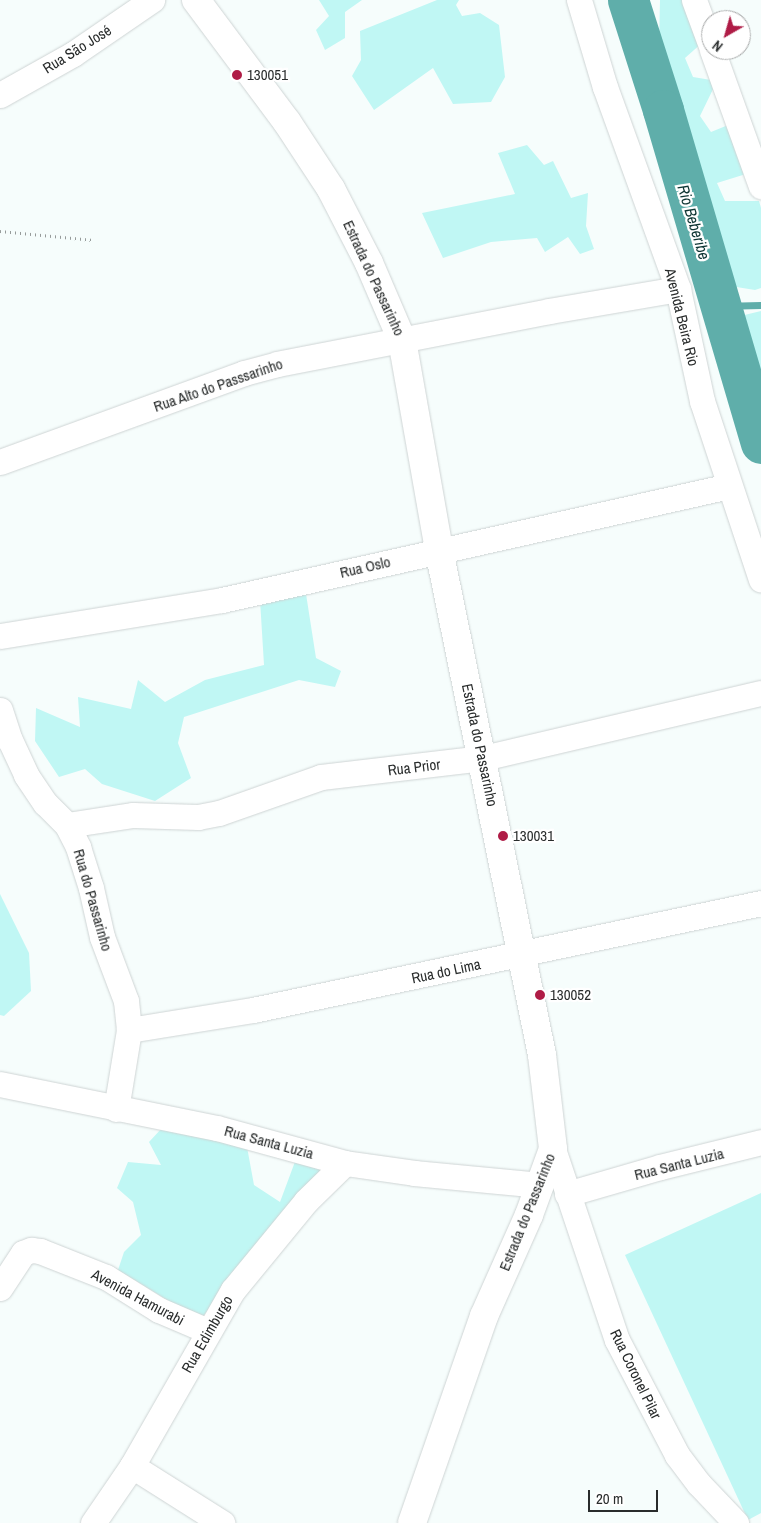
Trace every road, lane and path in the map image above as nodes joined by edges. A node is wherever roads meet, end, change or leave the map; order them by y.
1 (152, 0) edge
2 (196, 0) edge
3 (579, 0) edge
4 (694, 0) edge
5 (701, 19) edge
6 (716, 60) edge
7 (0, 95) edge
8 (761, 186) edge
9 (0, 231) edge
10 (94, 240) dead end
11 (678, 289) junction
12 (402, 340) junction
13 (0, 462) edge
14 (729, 486) junction
15 (440, 550) junction
16 (761, 578) edge
17 (0, 636) edge
18 (761, 693) edge
19 (0, 710) edge
20 (482, 758) junction
21 (67, 824) junction
22 (761, 904) edge
23 (524, 955) junction
24 (129, 1030) junction
25 (0, 1084) edge
26 (116, 1109) junction
27 (761, 1142) edge
28 (553, 1149) junction
29 (345, 1163) junction
30 (540, 1185) junction
31 (567, 1194) junction
32 (0, 1288) edge
33 (208, 1331) junction
34 (132, 1466) junction
35 (732, 1522) edge
36 (94, 1523) edge
37 (222, 1523) edge
38 (412, 1523) edge

1 - 7 street, Rua São José
2 - 12 street, Estrada do Passarinho
3 - 11 street, Avenida Beira Rio
4 - 5 street
6 - 8 street
9 - 10 path
11 - 12 street, Rua Alto do Passsarinho
11 - 14 street, Avenida Beira Rio
12 - 13 street, Rua Alto do Passsarinho
12 - 15 street, Estrada do Passarinho
14 - 15 street, Rua Oslo
14 - 16 street, Avenida Beira Rio
15 - 17 street, Rua Oslo
15 - 20 street, Estrada do Passarinho
18 - 20 street, Rua Prior
19 - 21 street, Rua do Passarinho
20 - 21 street, Rua Prior
20 - 23 street, Estrada do Passarinho
21 - 24 street, Rua do Passarinho
22 - 23 street, Rua do Lima
23 - 24 street, Rua do Lima
23 - 28 street, Estrada do Passarinho
24 - 26 street, Rua do Passarinho
25 - 26 street, Rua Santa Luzia
26 - 29 street, Rua Santa Luzia
27 - 31 street, Rua Santa Luzia
28 - 30 street, Estrada do Passarinho
28 - 31 street, Rua Coronel Pilar
29 - 30 street, Rua Santa Luzia
29 - 33 street, Rua Edimburgo
30 - 38 street, Estrada do Passarinho
31 - 35 street, Rua Coronel Pilar
32 - 33 street, Avenida Hamurabi
33 - 34 street, Rua Edimburgo
34 - 36 street, Rua Edimburgo
34 - 37 street

